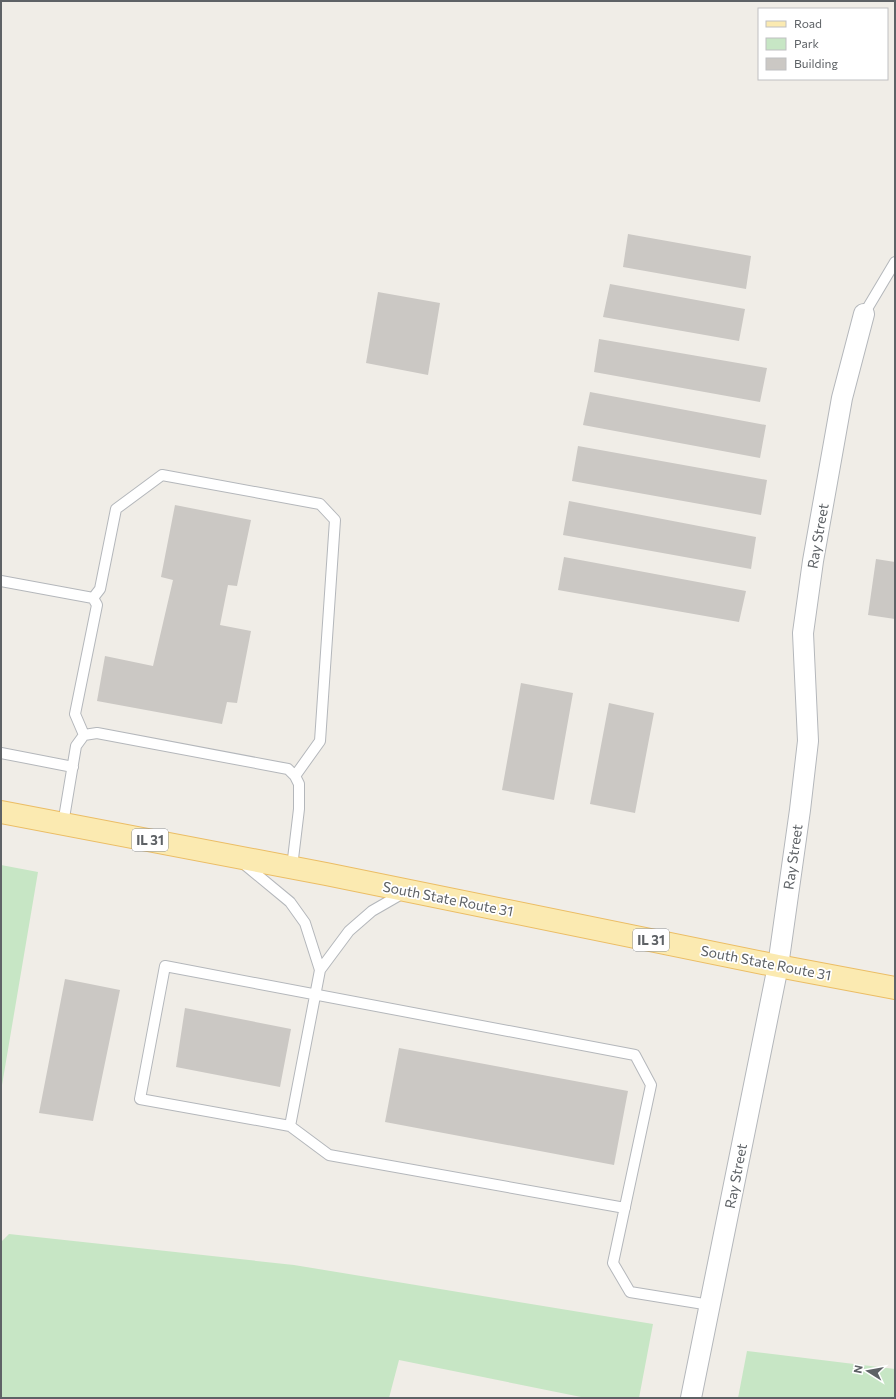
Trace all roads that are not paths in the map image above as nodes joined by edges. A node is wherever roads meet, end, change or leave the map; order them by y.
1 (895, 262) edge
2 (864, 314) joint
3 (1, 581) edge
4 (93, 598) junction
5 (84, 735) junction
6 (1, 753) edge
7 (73, 766) junction
8 (295, 776) junction
9 (1, 812) edge
10 (63, 824) junction
11 (237, 857) junction
12 (292, 867) junction
13 (406, 891) junction
14 (778, 966) junction
15 (320, 970) junction
16 (895, 988) edge
17 (314, 994) junction
18 (290, 1126) junction
19 (624, 1208) junction
20 (710, 1305) junction
21 (691, 1398) edge

1 - 2 lane
2 - 14 street, Ray Street
3 - 4 lane
4 - 5 lane
4 - 8 lane
5 - 7 lane
5 - 8 lane
6 - 7 lane
7 - 10 lane
8 - 12 lane
9 - 10 main road, South State Route 31 / IL 31
10 - 11 main road, South State Route 31 / IL 31
11 - 12 main road, South State Route 31 / IL 31
11 - 15 lane
12 - 13 main road, South State Route 31 / IL 31
13 - 14 main road, South State Route 31 / IL 31
13 - 15 lane
14 - 16 main road, South State Route 31 / IL 31
14 - 20 street, Ray Street
15 - 17 lane
17 - 18 lane
17 - 18 lane
17 - 19 lane
18 - 19 lane
19 - 20 lane
20 - 21 street, Ray Street

